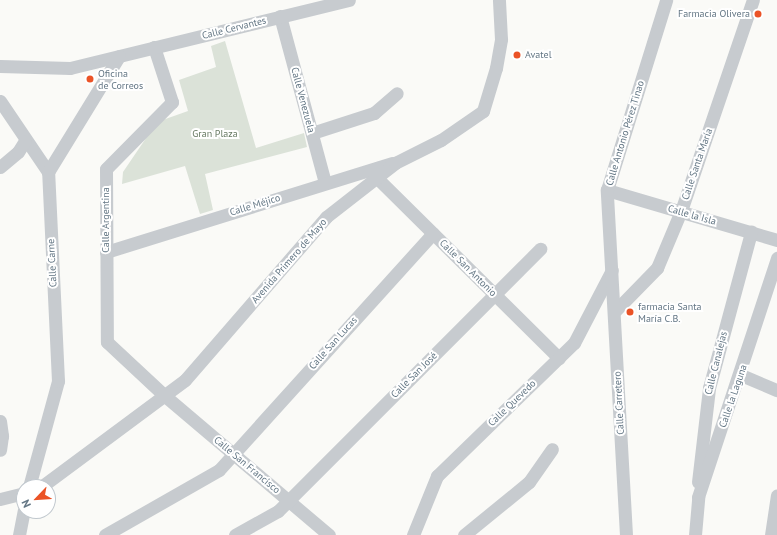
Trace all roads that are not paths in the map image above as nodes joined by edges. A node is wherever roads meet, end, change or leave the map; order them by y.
1 (345, 0) edge
2 (499, 0) edge
3 (666, 0) edge
4 (753, 0) edge
5 (280, 16) junction
6 (154, 47) junction
7 (119, 56) junction
8 (0, 66) edge
9 (397, 93) dead end
10 (0, 101) edge
11 (312, 133) junction
12 (25, 142) junction
13 (404, 158) junction
14 (0, 167) edge
15 (48, 172) junction
16 (377, 178) junction
17 (325, 183) junction
18 (607, 190) junction
19 (681, 212) junction
20 (751, 232) junction
21 (433, 233) junction
22 (777, 240) edge
23 (540, 249) dead end
24 (106, 252) junction
25 (777, 258) edge
26 (612, 270) junction
27 (495, 294) junction
28 (614, 312) junction
29 (559, 358) junction
30 (740, 375) junction
31 (777, 390) edge
32 (165, 396) junction
33 (0, 421) edge
34 (552, 449) dead end
35 (0, 450) edge
36 (233, 454) junction
37 (31, 479) edge
38 (53, 479) edge
39 (16, 495) edge
40 (777, 495) edge
41 (698, 497) junction
42 (0, 499) edge
43 (288, 501) junction
44 (22, 519) edge
45 (18, 535) edge
46 (105, 535) edge
47 (235, 535) edge
48 (329, 535) edge
49 (413, 535) edge
50 (464, 535) edge
51 (626, 535) edge
52 (695, 535) edge
53 (771, 535) edge

1 - 5 street, Calle Cervantes
2 - 13 street, Avenida Primero de Mayo
3 - 18 street, Calle Antonio Pérez Tinao
4 - 19 street, Calle Santa María
5 - 6 street, Calle Cervantes
5 - 11 street, Calle Venezuela
6 - 7 street, Calle Cervantes
6 - 24 street, Calle Argentina
7 - 8 street, Calle Cervantes
7 - 15 street
9 - 11 street
10 - 12 street
11 - 17 street, Calle Venezuela
12 - 14 street
12 - 15 street
13 - 16 street, Avenida Primero de Mayo
13 - 17 street, Calle Méjico
15 - 37 street, Calle Carne
16 - 21 street, Calle San Antonio
16 - 32 street, Avenida Primero de Mayo
17 - 24 street, Calle Méjico
18 - 19 street, Calle la Isla
18 - 26 street, Calle Antonio Pérez Tinao
19 - 20 street, Calle la Isla
19 - 28 street, Calle Santa María
20 - 22 street, Calle la Isla
20 - 41 street, Calle Canalejas
21 - 27 street, Calle San Antonio
21 - 36 street, Calle San Lucas
23 - 27 street, Calle San José
24 - 32 street, Calle Argentina
25 - 30 street, Calle la Laguna
26 - 28 street, Calle Carretero
26 - 29 street, Calle Quevedo
27 - 29 street, Calle San Antonio
27 - 43 street, Calle San José
28 - 51 street, Calle Carretero
29 - 49 street, Calle Quevedo
30 - 31 street
30 - 41 street, Calle la Laguna
32 - 36 street, Calle San Francisco
32 - 38 street, Avenida Primero de Mayo
33 - 35 street
34 - 50 street
36 - 43 street, Calle San Francisco
36 - 46 street, Calle San Lucas
39 - 42 street
40 - 53 street
41 - 52 street, Calle la Laguna
43 - 47 street, Calle San José
43 - 48 street, Calle San Francisco
44 - 45 street

